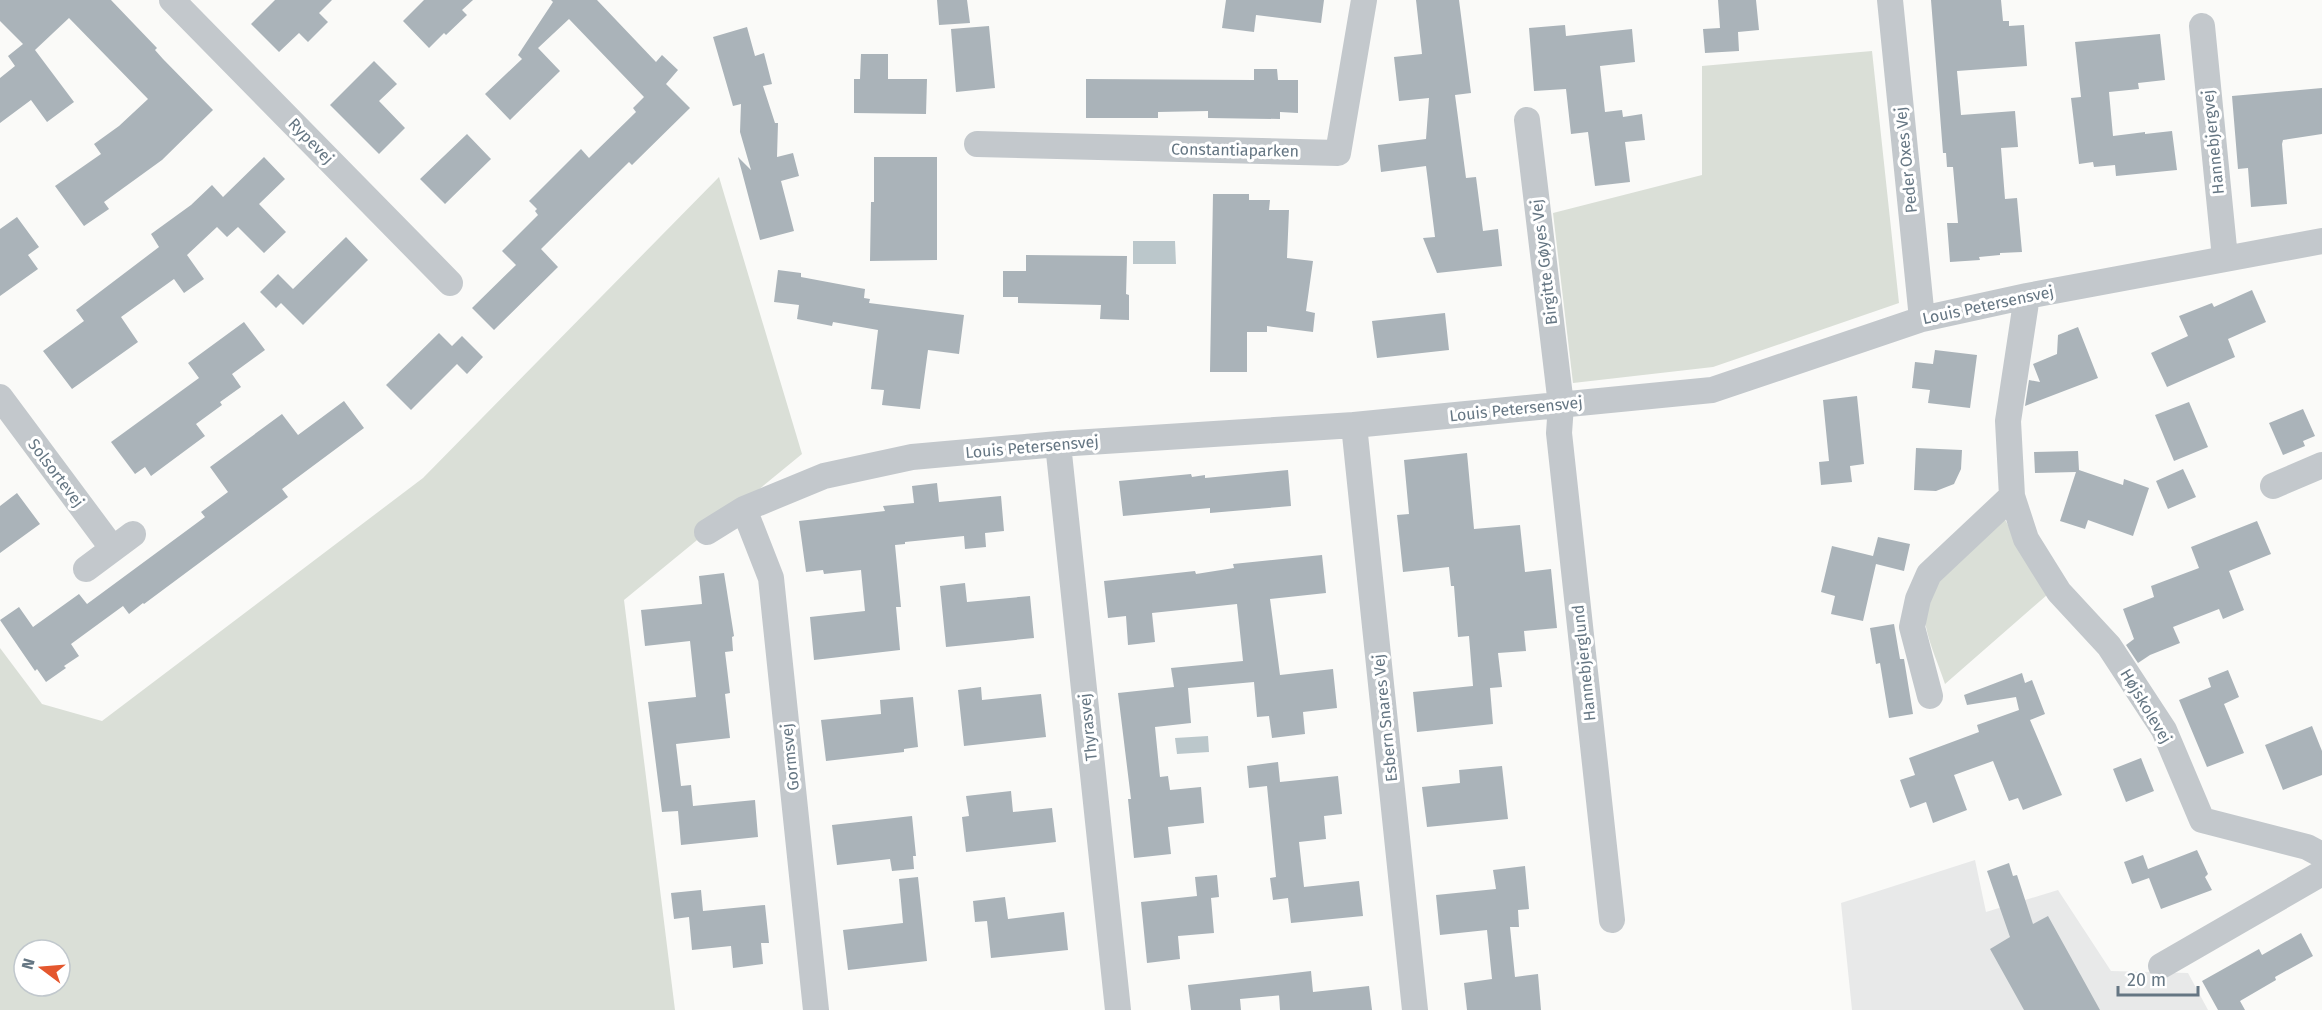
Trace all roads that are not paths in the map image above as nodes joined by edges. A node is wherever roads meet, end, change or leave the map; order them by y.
1 (172, 0) edge
2 (1364, 0) edge
3 (1890, 0) edge
4 (2202, 26) dead end
5 (1527, 120) dead end
6 (977, 144) dead end
7 (2322, 241) edge
8 (2224, 258) junction
9 (450, 283) dead end
10 (2027, 296) junction
11 (1922, 319) junction
12 (0, 397) edge
13 (1561, 405) junction
14 (1354, 425) junction
15 (1058, 444) junction
16 (2322, 465) edge
17 (2273, 486) dead end
18 (2012, 496) junction
19 (744, 509) junction
20 (708, 532) dead end
21 (134, 534) dead end
22 (113, 549) junction
23 (86, 569) dead end
24 (1930, 696) dead end
25 (2322, 855) edge
26 (2322, 873) edge
27 (1612, 920) dead end
28 (2161, 966) dead end
29 (816, 1010) edge
30 (1118, 1010) edge
31 (1415, 1010) edge

1 - 9 street, Rypevej
2 - 6 street, Constantiaparken
3 - 11 street, Peder Oxes Vej
4 - 8 street, Hannebjergvej
5 - 13 street, Birgitte Gøyes Vej
7 - 8 street, Louis Petersensvej
8 - 10 street, Louis Petersensvej
10 - 11 street, Louis Petersensvej
10 - 18 street, Højskolevej
11 - 13 street, Louis Petersensvej
12 - 22 street, Solsortevej
13 - 14 street, Louis Petersensvej
13 - 27 street, Hannebjerglund
14 - 15 street, Louis Petersensvej
14 - 31 street, Esbern Snares Vej
15 - 19 street, Louis Petersensvej
15 - 30 street, Thyrasvej
16 - 17 street
18 - 24 street
18 - 25 street, Højskolevej
19 - 20 street, Louis Petersensvej
19 - 29 street, Gormsvej
21 - 22 street
22 - 23 street
26 - 28 street

